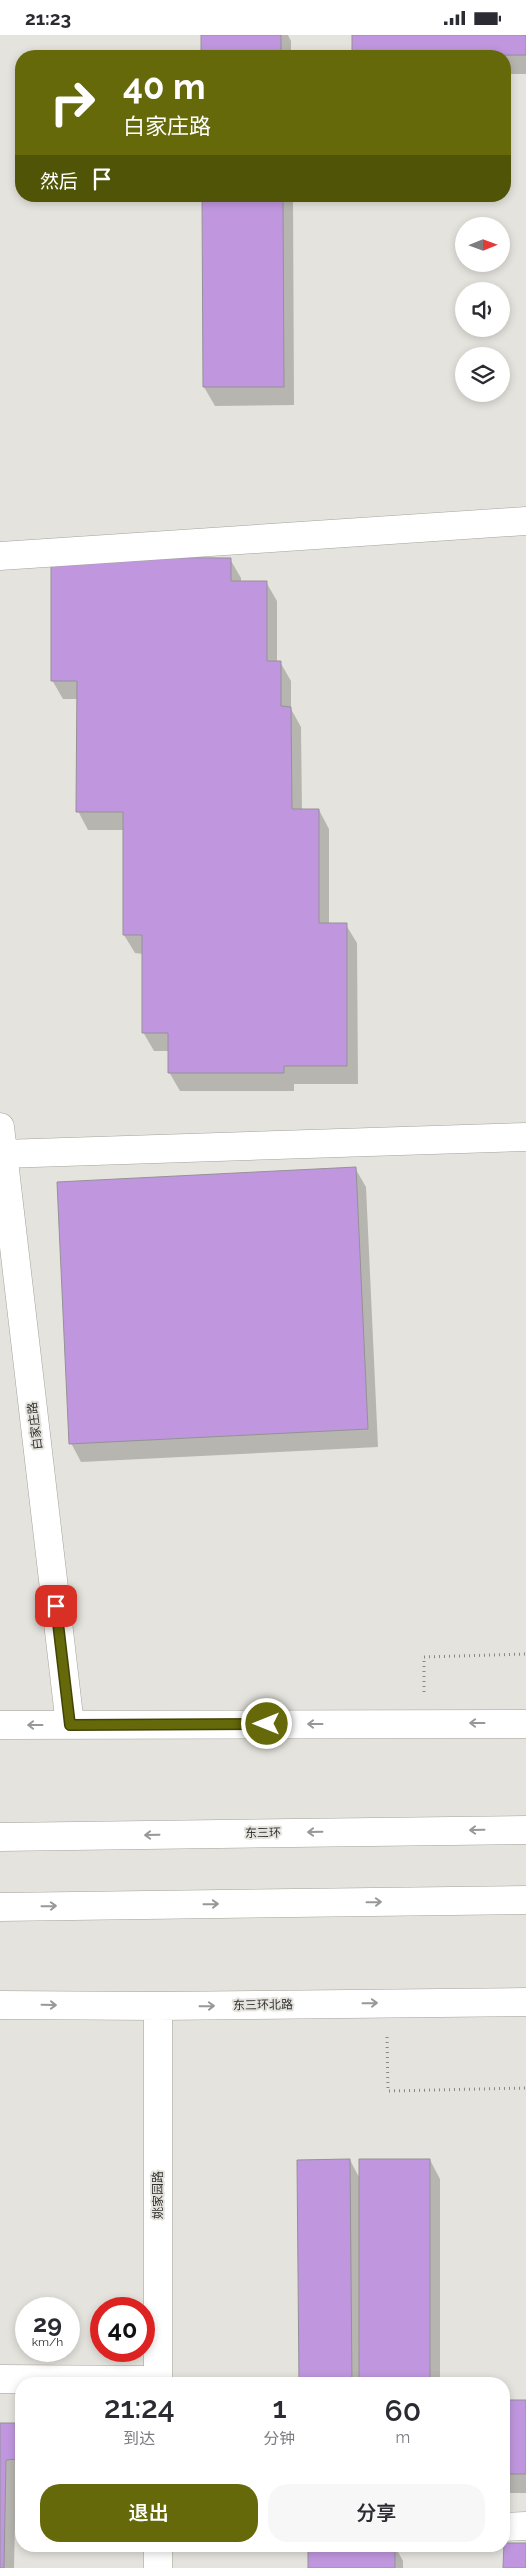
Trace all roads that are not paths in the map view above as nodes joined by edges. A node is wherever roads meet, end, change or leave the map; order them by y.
1 (526, 521) edge
2 (0, 556) edge
3 (0, 1127) edge
4 (526, 1137) edge
5 (3, 1153) junction
6 (526, 1723) edge
7 (0, 1725) edge
8 (70, 1725) junction
9 (526, 1829) edge
10 (0, 1837) edge
11 (526, 1900) edge
12 (0, 1907) edge
13 (526, 2002) edge
14 (0, 2005) edge
15 (158, 2006) junction
16 (158, 2377) edge
17 (0, 2379) edge
18 (15, 2379) edge
19 (510, 2527) edge
20 (526, 2527) edge
21 (158, 2552) edge
22 (158, 2568) edge

1 - 2 main road
3 - 5 main road, 白家庄路
4 - 5 main road
5 - 8 main road, 白家庄路
6 -> 8 main road
8 -> 7 main road
9 -> 10 main road, 东三环
12 -> 11 main road
15 -> 13 main road, 东三环北路
14 -> 15 main road, 东三环北路
15 - 16 main road, 姚家园路
17 - 18 main road
19 - 20 main road
21 - 22 main road

